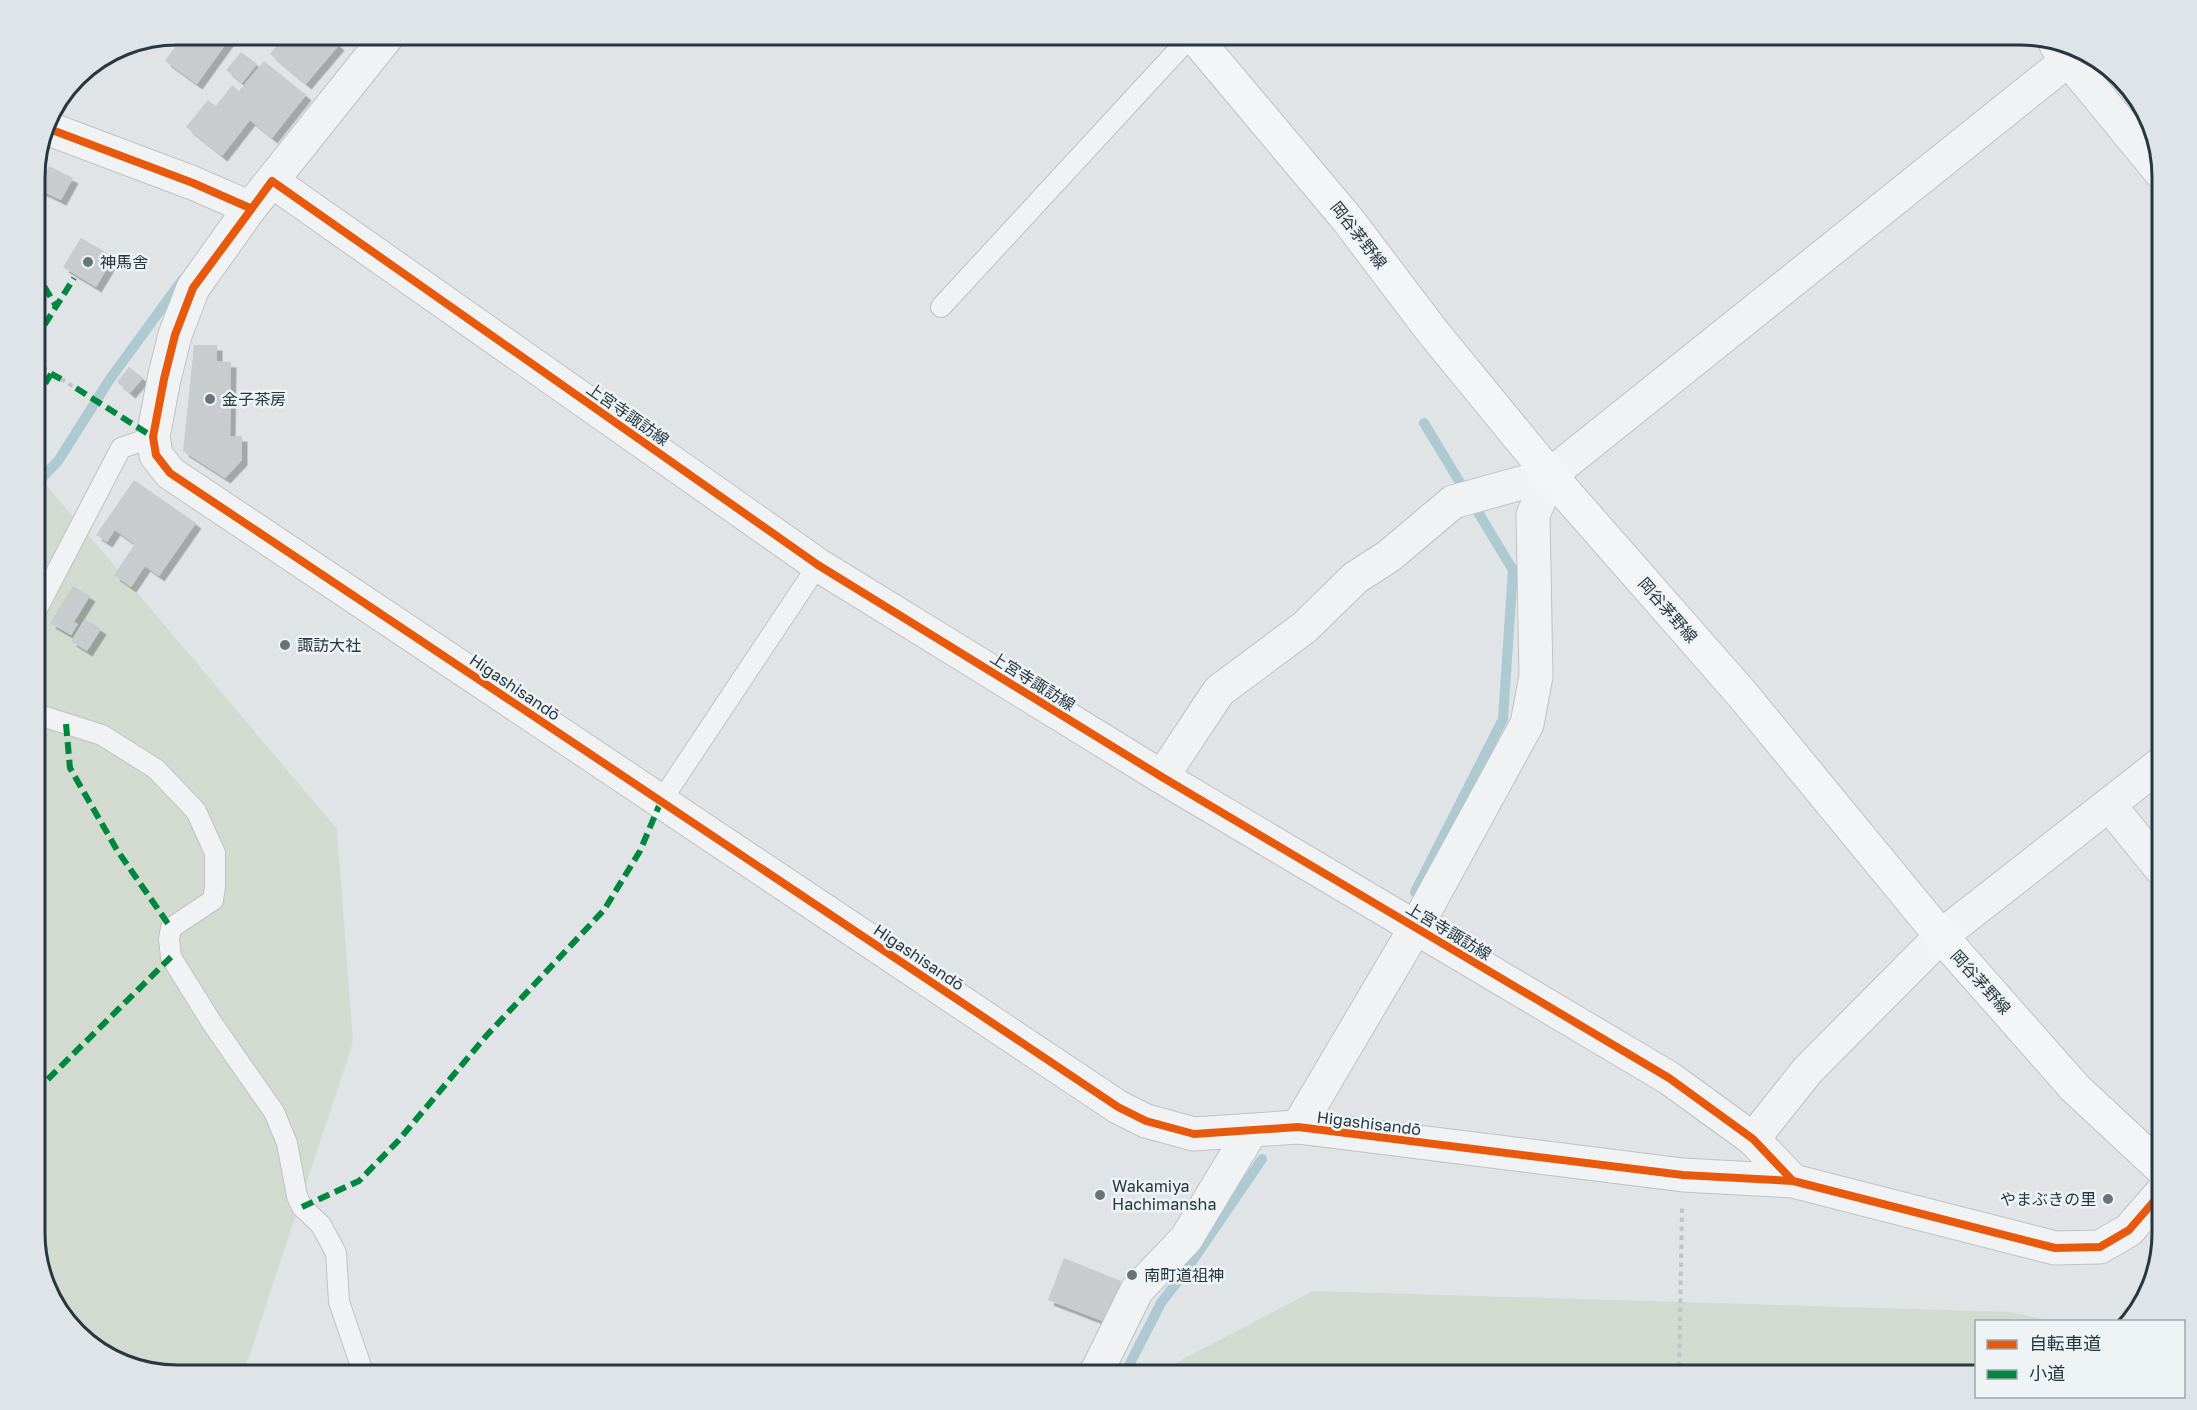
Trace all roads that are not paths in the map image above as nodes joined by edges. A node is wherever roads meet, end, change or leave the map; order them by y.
1 (380, 45) edge
2 (1182, 45) edge
3 (1201, 45) edge
4 (2066, 54) edge
5 (2068, 55) edge
6 (53, 131) edge
7 (2151, 160) edge
8 (272, 181) junction
9 (250, 208) junction
10 (941, 307) dead end
11 (153, 437) junction
12 (1550, 475) junction
13 (818, 565) junction
14 (45, 594) edge
15 (45, 717) edge
16 (2152, 772) edge
17 (1162, 777) junction
18 (661, 801) junction
19 (2110, 806) junction
20 (2152, 857) edge
21 (1416, 927) junction
22 (1941, 936) junction
23 (1298, 1127) junction
24 (1251, 1131) junction
25 (1753, 1139) junction
26 (2152, 1160) edge
27 (1793, 1181) junction
28 (2152, 1204) edge
29 (360, 1365) edge
30 (1100, 1365) edge

1 - 8 street
2 - 10 lane
3 - 12 main road, 岡谷茅野線
4 - 12 street
5 - 7 street
6 - 9 street
8 - 9 street
8 - 13 street, 上宮寺諏訪線
9 - 11 street
11 - 14 lane
11 - 18 street, Higashisandō
12 - 17 street
12 - 21 street
12 - 22 main road, 岡谷茅野線
13 - 17 street, 上宮寺諏訪線
13 - 18 lane
15 - 29 lane
16 - 19 street
17 - 21 street, 上宮寺諏訪線
18 - 24 street, Higashisandō
19 - 20 street
19 - 22 street
21 - 23 street
21 - 25 street, 上宮寺諏訪線
22 - 25 street
22 - 26 main road, 岡谷茅野線
23 - 24 street, Higashisandō
23 - 27 street, Higashisandō
24 - 30 street
25 - 27 street, 上宮寺諏訪線
27 - 28 street, Higashisandō

